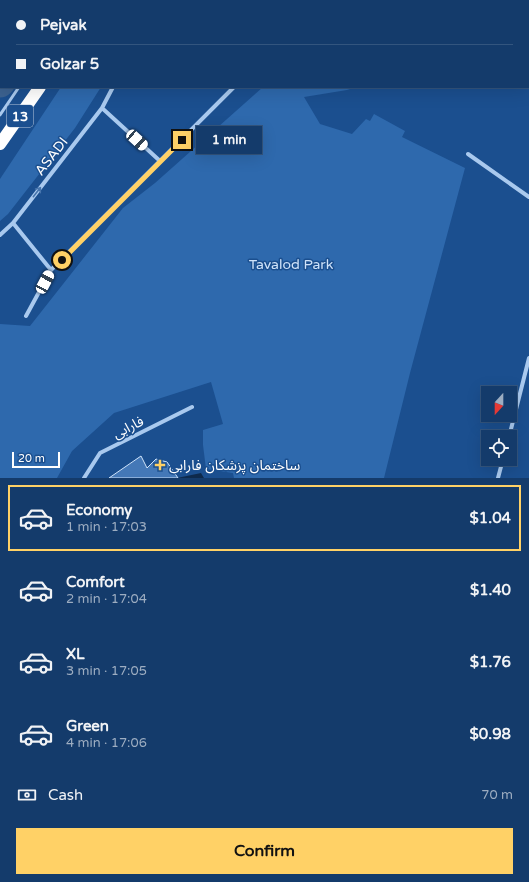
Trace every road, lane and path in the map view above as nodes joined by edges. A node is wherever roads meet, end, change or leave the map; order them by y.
1 (18, 88) edge
2 (39, 88) edge
3 (112, 88) edge
4 (233, 88) edge
5 (102, 108) junction
6 (0, 115) edge
7 (0, 144) edge
8 (468, 154) dead end
9 (160, 161) junction
10 (529, 197) edge
11 (14, 223) junction
12 (0, 235) edge
13 (51, 270) junction
14 (26, 316) dead end
15 (529, 358) edge
16 (192, 407) dead end
17 (511, 430) edge
18 (501, 466) edge
19 (499, 476) edge
20 (84, 478) edge
21 (504, 478) edge

1 - 6 lane
2 - 7 highway, 13
3 - 5 street, ASADI
4 - 9 street
5 - 9 street
11 -> 5 street, ASADI
8 - 10 street
9 - 13 street
11 - 12 street, ASADI
11 - 13 street
13 - 14 street
15 - 17 street
16 - 20 street, فارابی
18 - 19 street
19 - 21 street

